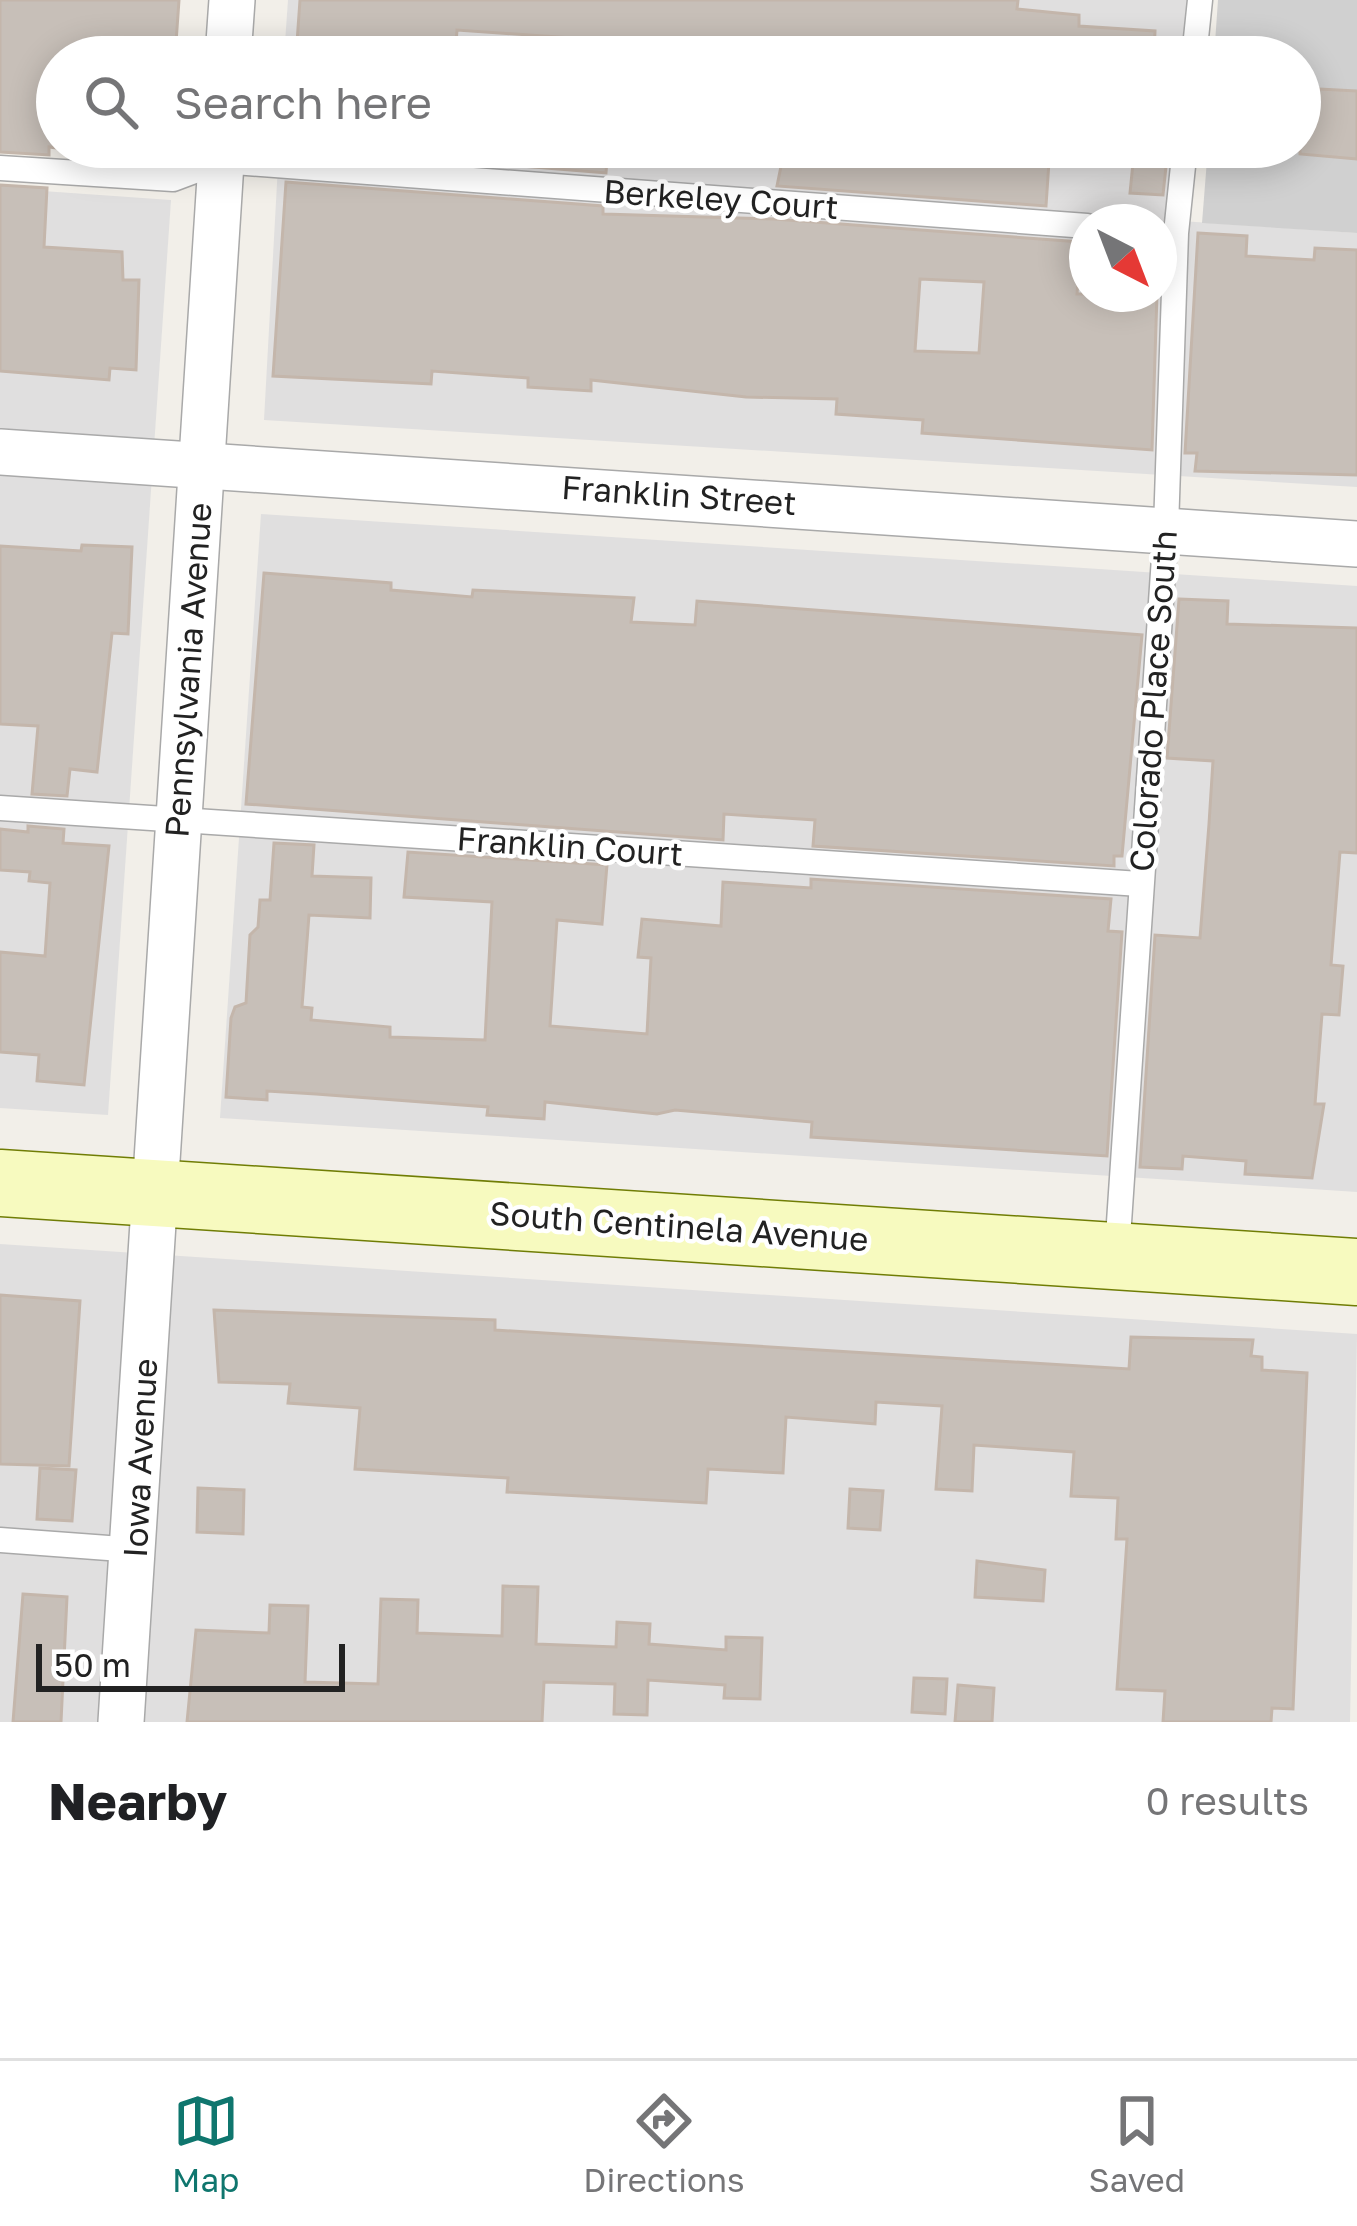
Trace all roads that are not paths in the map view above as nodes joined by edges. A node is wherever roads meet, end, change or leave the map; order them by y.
1 (232, 0) edge
2 (1200, 0) edge
3 (229, 36) edge
4 (1196, 36) edge
5 (194, 168) edge
6 (220, 168) edge
7 (389, 168) edge
8 (1181, 168) edge
9 (0, 169) edge
10 (1173, 204) edge
11 (1069, 225) edge
12 (1167, 312) edge
13 (0, 452) edge
14 (202, 463) junction
15 (1166, 528) junction
16 (1357, 544) edge
17 (0, 808) edge
18 (178, 820) junction
19 (1140, 884) junction
20 (0, 1184) edge
21 (156, 1193) junction
22 (1117, 1254) junction
23 (1357, 1272) edge
24 (0, 1540) edge
25 (135, 1550) junction
26 (121, 1722) edge

1 - 3 street
2 - 4 lane
5 - 9 lane, Berkeley Court
6 - 14 street, Pennsylvania Avenue
7 - 11 lane, Berkeley Court
8 - 10 lane, Colorado Place South
12 - 15 lane, Colorado Place South
13 - 14 street, Franklin Street
14 - 15 street, Franklin Street
14 - 18 street, Pennsylvania Avenue
15 - 16 street, Franklin Street
15 - 19 lane, Colorado Place South
17 - 18 lane, Franklin Court
18 - 19 lane, Franklin Court
18 - 21 street, Pennsylvania Avenue
19 - 22 lane, Colorado Place South
20 - 21 street, South Centinela Avenue
21 - 22 street, South Centinela Avenue
21 - 25 street, Iowa Avenue
22 - 23 street, South Centinela Avenue
24 - 25 lane
25 - 26 street, Iowa Avenue

